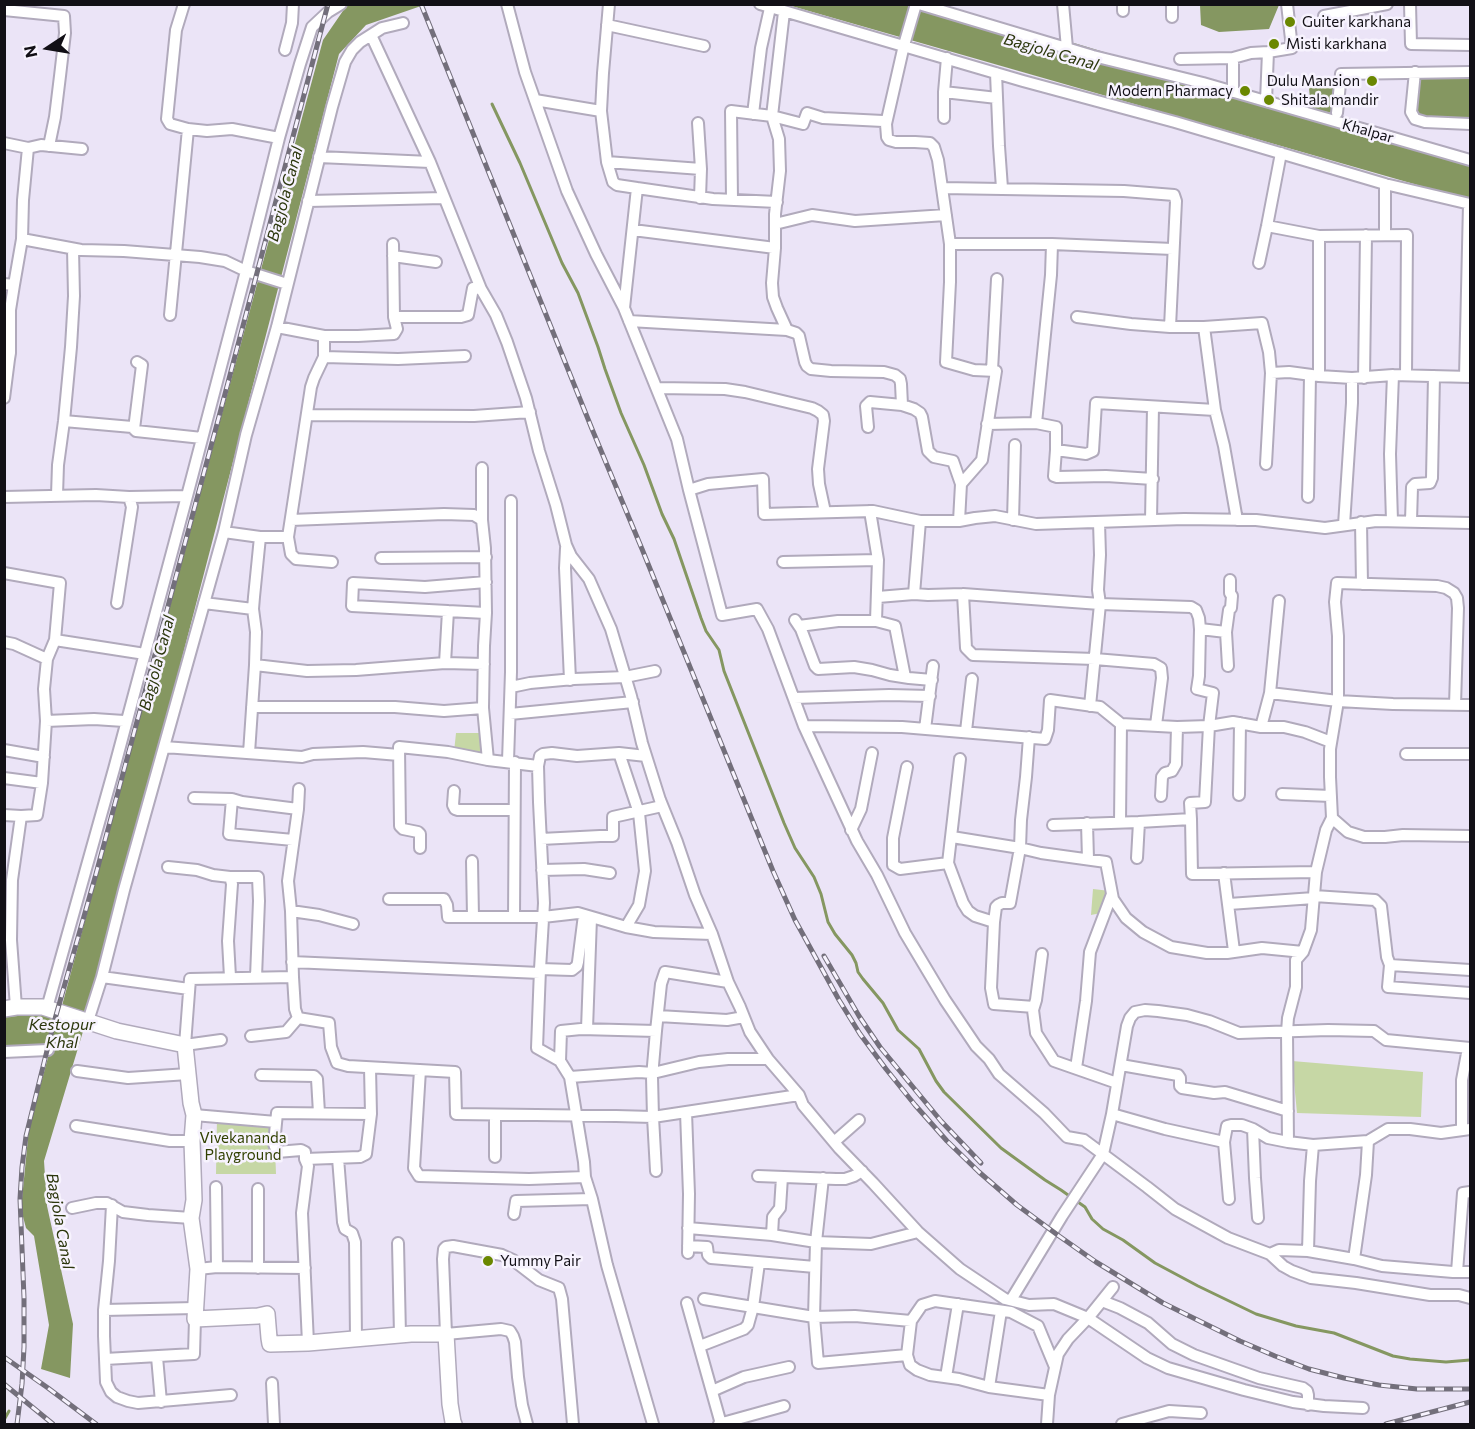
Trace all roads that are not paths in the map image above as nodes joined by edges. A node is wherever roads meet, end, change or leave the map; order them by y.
1 (184, 4) edge
2 (293, 4) edge
3 (341, 4) edge
4 (507, 4) edge
5 (609, 4) edge
6 (917, 4) edge
7 (1063, 4) edge
8 (1172, 4) edge
9 (1287, 4) edge
10 (1387, 4) edge
11 (1410, 4) edge
12 (765, 6) edge
13 (4, 10) edge
14 (784, 12) junction
15 (1324, 16) dead end
16 (1172, 17) dead end
17 (403, 23) dead end
18 (608, 25) junction
19 (370, 35) junction
20 (904, 45) junction
21 (1470, 45) edge
22 (704, 46) dead end
23 (1067, 48) junction
24 (285, 50) dead end
25 (1268, 52) junction
26 (947, 58) junction
27 (1233, 58) junction
28 (1180, 59) dead end
29 (996, 72) junction
30 (1415, 72) junction
31 (1470, 72) edge
32 (944, 92) junction
33 (1233, 92) junction
34 (997, 98) junction
35 (535, 100) junction
36 (1266, 101) junction
37 (601, 111) junction
38 (1337, 113) dead end
39 (753, 114) junction
40 (772, 116) junction
41 (944, 118) dead end
42 (698, 123) dead end
43 (886, 124) junction
44 (1470, 124) edge
45 (188, 129) junction
46 (279, 138) junction
47 (4, 143) edge
48 (49, 146) junction
49 (27, 148) junction
50 (82, 149) dead end
51 (1281, 153) junction
52 (319, 157) junction
53 (1470, 160) edge
54 (430, 162) junction
55 (607, 162) junction
56 (700, 169) junction
57 (1384, 184) junction
58 (636, 188) junction
59 (942, 188) junction
60 (1002, 188) junction
61 (444, 198) junction
62 (700, 198) junction
63 (732, 200) junction
64 (308, 201) junction
65 (777, 202) junction
66 (1470, 204) edge
67 (946, 215) junction
68 (776, 224) junction
69 (1268, 226) junction
70 (633, 230) junction
71 (1366, 235) junction
72 (1385, 235) junction
73 (1318, 236) junction
74 (22, 239) junction
75 (393, 244) dead end
76 (950, 244) junction
77 (1052, 244) junction
78 (775, 248) junction
79 (73, 249) junction
80 (1173, 249) junction
81 (176, 255) junction
82 (393, 256) junction
83 (436, 262) dead end
84 (1259, 263) dead end
85 (246, 271) junction
86 (997, 279) dead end
87 (9, 284) edge
88 (285, 284) junction
89 (481, 289) junction
90 (1469, 293) edge
91 (624, 308) junction
92 (7, 309) edge
93 (170, 315) dead end
94 (394, 317) junction
95 (1077, 317) dead end
96 (629, 321) junction
97 (277, 327) junction
98 (1170, 327) junction
99 (1204, 327) junction
100 (787, 330) junction
101 (324, 336) junction
102 (465, 356) dead end
103 (324, 357) junction
104 (7, 359) edge
105 (137, 362) dead end
106 (992, 370) junction
107 (1271, 374) junction
108 (1393, 375) junction
109 (1406, 375) junction
110 (1315, 376) junction
111 (1434, 376) junction
112 (1468, 377) edge
113 (1352, 378) junction
114 (1364, 378) junction
115 (657, 388) junction
116 (4, 398) edge
117 (902, 405) junction
118 (1153, 407) junction
119 (1215, 410) junction
120 (530, 412) junction
121 (308, 415) junction
122 (64, 421) junction
123 (1036, 423) junction
124 (987, 424) junction
125 (868, 427) dead end
126 (134, 429) junction
127 (202, 438) junction
128 (1015, 445) dead end
129 (1056, 450) junction
130 (1266, 464) dead end
131 (482, 468) dead end
132 (1152, 479) junction
133 (961, 484) junction
134 (689, 490) junction
135 (57, 495) junction
136 (187, 496) junction
137 (4, 497) edge
138 (129, 497) junction
139 (1308, 497) dead end
140 (511, 501) dead end
141 (825, 512) junction
142 (870, 512) junction
143 (291, 520) junction
144 (483, 520) junction
145 (920, 520) junction
146 (1013, 520) junction
147 (1151, 520) junction
148 (1237, 520) junction
149 (960, 521) junction
150 (1392, 521) junction
151 (1411, 521) junction
152 (1099, 522) junction
153 (1361, 522) junction
154 (1470, 523) edge
155 (1344, 525) junction
156 (224, 532) junction
157 (260, 537) junction
158 (288, 537) junction
159 (566, 545) junction
160 (486, 557) junction
161 (381, 558) dead end
162 (878, 560) junction
163 (783, 561) dead end
164 (332, 562) dead end
165 (4, 573) edge
166 (1230, 580) dead end
167 (486, 582) junction
168 (1362, 584) junction
169 (914, 594) junction
170 (963, 594) junction
171 (878, 597) junction
172 (1279, 601) dead end
173 (117, 603) dead end
174 (204, 603) junction
175 (1100, 604) junction
176 (253, 609) junction
177 (448, 611) junction
178 (486, 613) junction
179 (876, 621) junction
180 (1200, 628) junction
181 (1226, 632) junction
182 (55, 640) junction
183 (4, 642) edge
184 (145, 654) junction
185 (47, 659) junction
186 (1095, 659) junction
187 (446, 663) junction
188 (484, 664) junction
189 (255, 665) junction
190 (933, 666) dead end
191 (1228, 666) dead end
192 (655, 671) dead end
193 (625, 677) junction
194 (904, 677) junction
195 (972, 679) dead end
196 (570, 680) junction
197 (932, 680) junction
198 (511, 687) junction
199 (1270, 693) junction
200 (930, 696) junction
201 (794, 698) junction
202 (1338, 701) junction
203 (633, 702) junction
204 (1455, 705) junction
205 (1470, 705) edge
206 (1090, 706) junction
207 (252, 707) junction
208 (483, 708) junction
209 (510, 714) junction
210 (124, 720) dead end
211 (46, 721) junction
212 (1121, 723) junction
213 (1239, 723) junction
214 (1156, 725) junction
215 (804, 726) junction
216 (1209, 726) junction
217 (1177, 727) junction
218 (1261, 727) junction
219 (925, 729) junction
220 (966, 731) junction
221 (1029, 737) junction
222 (1331, 742) junction
223 (164, 747) junction
224 (4, 750) edge
225 (249, 753) junction
226 (619, 753) junction
227 (872, 753) dead end
228 (1406, 754) dead end
229 (1470, 754) edge
230 (399, 755) junction
231 (646, 756) junction
232 (44, 757) junction
233 (960, 759) dead end
234 (488, 760) junction
235 (511, 762) junction
236 (538, 766) junction
237 (907, 767) dead end
238 (4, 778) edge
239 (42, 783) junction
240 (299, 789) dead end
241 (454, 791) dead end
242 (1282, 794) dead end
243 (1239, 795) dead end
244 (1161, 796) dead end
245 (1331, 796) junction
246 (194, 798) dead end
247 (232, 798) junction
248 (662, 806) junction
249 (298, 809) junction
250 (514, 810) junction
251 (639, 811) junction
252 (4, 815) edge
253 (21, 816) junction
254 (1332, 818) junction
255 (1191, 819) junction
256 (1120, 822) junction
257 (1139, 822) junction
258 (1087, 824) junction
259 (1053, 825) dead end
260 (852, 830) junction
261 (1470, 836) edge
262 (952, 837) junction
263 (541, 839) junction
264 (293, 840) junction
265 (420, 848) dead end
266 (1020, 848) junction
267 (1137, 858) dead end
268 (1088, 859) junction
269 (472, 861) dead end
270 (948, 863) junction
271 (168, 867) dead end
272 (542, 870) junction
273 (1316, 872) junction
274 (610, 873) dead end
275 (1224, 873) junction
276 (230, 877) junction
277 (1112, 894) junction
278 (1314, 897) junction
279 (389, 899) dead end
280 (1229, 904) junction
281 (8, 906) edge
282 (291, 911) junction
283 (587, 916) junction
284 (473, 917) junction
285 (514, 917) junction
286 (543, 917) junction
287 (994, 922) junction
288 (353, 924) dead end
289 (626, 927) junction
290 (712, 934) junction
291 (1234, 951) junction
292 (1304, 951) junction
293 (1042, 954) dead end
294 (292, 962) junction
295 (1390, 966) junction
296 (1470, 970) edge
297 (540, 971) junction
298 (102, 976) junction
299 (230, 977) junction
300 (256, 977) junction
301 (293, 977) junction
302 (728, 982) junction
303 (189, 989) junction
304 (1470, 993) edge
305 (1034, 1007) junction
306 (10, 1008) edge
307 (48, 1009) junction
308 (658, 1016) junction
309 (744, 1017) junction
310 (298, 1018) junction
311 (88, 1021) junction
312 (587, 1029) junction
313 (656, 1030) junction
314 (1287, 1032) junction
315 (251, 1036) dead end
316 (222, 1040) dead end
317 (185, 1045) junction
318 (1469, 1048) edge
319 (48, 1050) dead end
320 (4, 1052) edge
321 (768, 1059) junction
322 (560, 1061) junction
323 (1121, 1065) junction
324 (370, 1068) junction
325 (1076, 1068) junction
326 (420, 1070) junction
327 (77, 1071) dead end
328 (653, 1072) junction
329 (188, 1074) junction
330 (261, 1075) dead end
331 (570, 1077) junction
332 (1117, 1083) junction
333 (799, 1095) junction
334 (1288, 1111) junction
335 (686, 1112) junction
336 (319, 1113) junction
337 (371, 1114) junction
338 (1112, 1114) junction
339 (194, 1115) junction
340 (495, 1115) junction
341 (577, 1115) junction
342 (653, 1118) junction
343 (859, 1120) dead end
344 (276, 1122) junction
345 (76, 1126) dead end
346 (1253, 1129) junction
347 (1466, 1130) edge
348 (192, 1141) junction
349 (1368, 1141) junction
350 (834, 1142) junction
351 (1224, 1142) junction
352 (1288, 1142) junction
353 (1313, 1145) junction
354 (1103, 1154) junction
355 (495, 1156) dead end
356 (338, 1158) junction
357 (305, 1159) junction
358 (656, 1171) dead end
359 (862, 1171) junction
360 (758, 1176) dead end
361 (585, 1177) junction
362 (782, 1177) junction
363 (823, 1178) junction
364 (216, 1187) dead end
365 (258, 1189) dead end
366 (1470, 1192) edge
367 (592, 1199) junction
368 (1228, 1199) dead end
369 (112, 1205) junction
370 (72, 1208) dead end
371 (514, 1214) dead end
372 (191, 1218) junction
373 (1258, 1218) dead end
374 (688, 1228) junction
375 (918, 1232) junction
376 (772, 1235) junction
377 (816, 1242) junction
378 (398, 1243) dead end
379 (1308, 1251) junction
380 (1270, 1254) junction
381 (1354, 1258) junction
382 (759, 1263) junction
383 (217, 1267) junction
384 (815, 1267) junction
385 (258, 1268) junction
386 (305, 1268) junction
387 (198, 1269) junction
388 (1456, 1272) junction
389 (1470, 1272) edge
390 (1113, 1287) dead end
391 (1470, 1298) edge
392 (704, 1299) dead end
393 (1011, 1300) junction
394 (1102, 1301) junction
395 (687, 1303) dead end
396 (958, 1304) junction
397 (753, 1307) junction
398 (104, 1310) junction
399 (1001, 1311) junction
400 (195, 1314) junction
401 (814, 1317) junction
402 (1088, 1318) junction
403 (911, 1321) junction
404 (446, 1334) junction
405 (400, 1335) junction
406 (356, 1339) junction
407 (308, 1343) junction
408 (700, 1346) junction
409 (907, 1355) junction
410 (157, 1358) junction
411 (105, 1359) junction
412 (789, 1367) dead end
413 (1055, 1367) junction
414 (946, 1377) junction
415 (272, 1383) dead end
416 (989, 1387) junction
417 (712, 1391) junction
418 (231, 1395) dead end
419 (1049, 1395) junction
420 (161, 1402) junction
421 (1308, 1405) junction
422 (784, 1406) dead end
423 (1363, 1408) dead end
424 (1202, 1413) dead end
425 (720, 1424) edge
426 (274, 1425) edge
427 (454, 1425) edge
428 (527, 1425) edge
429 (573, 1425) edge
430 (653, 1425) edge
431 (1047, 1425) edge
432 (1122, 1425) edge

1 - 45 street
2 - 24 street
3 - 46 street
4 - 35 street
5 - 18 street
6 - 20 street
6 - 23 street, Khalpar
7 - 23 street
8 - 16 street
9 - 25 street
10 - 15 street
11 - 21 street
12 - 14 street
12 - 39 street
13 - 48 street
14 - 20 street
14 - 40 street
17 - 19 street
18 - 22 street
18 - 37 street
19 - 52 street
19 - 54 street
20 - 26 street
20 - 43 street
23 - 33 street, Khalpar
25 - 27 street
25 - 36 street
26 - 29 street
26 - 32 street
27 - 28 street
27 - 33 street
29 - 34 street
29 - 51 street
30 - 31 street
30 - 38 street
30 - 44 street
32 - 34 street
32 - 41 street
33 - 36 street, Khalpar
34 - 60 street
35 - 37 street
35 - 91 street
36 - 53 street, Khalpar
37 - 55 street
39 - 40 street
39 - 63 street
40 - 43 street
40 - 65 street
42 - 56 street
43 - 59 street
45 - 46 street
45 - 81 street
46 - 85 street
47 - 49 street
48 - 49 street
48 - 50 street
49 - 74 street
51 - 57 street
51 - 69 street
52 - 54 street
52 - 64 street
54 - 61 street
55 - 56 street
55 - 58 street
56 - 62 street
57 - 66 street
57 - 72 street
58 - 62 street
58 - 70 street
59 - 60 street
59 - 67 street
60 - 80 street
61 - 64 street
61 - 89 street
62 - 63 street
63 - 65 street
64 - 88 street
65 - 68 street
66 - 90 street
67 - 68 street
67 - 76 street
68 - 78 street
69 - 73 street
69 - 84 street
70 - 78 street
70 - 91 street
71 - 72 street
71 - 73 street
71 - 114 street
72 - 109 street
73 - 110 street
74 - 79 street
74 - 87 street
75 - 82 street
76 - 77 street
76 - 106 street
77 - 80 street
77 - 123 street
78 - 100 street
79 - 81 street
79 - 122 street
80 - 98 street
81 - 85 street
81 - 93 street
82 - 83 street
82 - 94 street
85 - 88 street
85 - 127 street
86 - 106 street
87 - 92 street
88 - 97 street
89 - 94 street
89 - 120 street
90 - 112 street
91 - 96 street
92 - 104 street
94 - 101 street
95 - 98 street
96 - 100 street
96 - 115 street
97 - 101 street
97 - 156 street
98 - 99 street
99 - 107 street
99 - 119 street
100 - 117 street
101 - 103 street
102 - 103 street
103 - 121 street
104 - 116 street
105 - 126 street
106 - 124 street
107 - 110 street
107 - 130 street
108 - 109 street
108 - 114 street
108 - 150 street
109 - 111 street
110 - 113 street
110 - 139 street
111 - 112 street
111 - 151 street
113 - 114 street
113 - 155 street
115 - 134 street
115 - 141 street
117 - 125 street
117 - 133 street
118 - 119 street
118 - 129 street
118 - 132 street
119 - 148 street
120 - 121 street
120 - 159 street
121 - 143 street
122 - 126 street
122 - 135 street
123 - 124 street
123 - 129 street
124 - 133 street
126 - 127 street
127 - 136 street
128 - 146 street
129 - 132 street
131 - 144 street
132 - 147 street
133 - 149 street
134 - 141 street
134 - 201 street
135 - 137 street
135 - 138 street
136 - 138 street
136 - 184 street
138 - 173 street
140 - 198 street
141 - 142 street
142 - 145 street
142 - 162 street
143 - 144 street
143 - 158 street
144 - 160 street
145 - 149 street
145 - 169 street
146 - 149 street
146 - 152 street
147 - 148 street
147 - 152 street
148 - 155 street
150 - 151 street
150 - 153 street
151 - 154 street
152 - 175 street
153 - 155 street
153 - 168 street
156 - 157 street
156 - 174 street
157 - 158 street
157 - 176 street
158 - 164 street
159 - 193 street
159 - 196 street
160 - 161 street
160 - 167 street
162 - 163 street
162 - 171 street
165 - 182 street
166 - 181 street
167 - 177 street
167 - 178 street
168 - 202 street
168 - 204 street
169 - 170 street
169 - 171 street
170 - 175 street
170 - 186 street
171 - 179 street
172 - 199 street
174 - 176 street
174 - 223 street
175 - 180 street
175 - 186 street
176 - 189 street
177 - 178 street
177 - 187 street
178 - 188 street
179 - 194 street
179 - 194 street
180 - 181 street
180 - 216 street
181 - 191 street
182 - 184 street
182 - 185 street
183 - 185 street
184 - 307 street
185 - 211 street
186 - 206 street
186 - 214 street
187 - 188 street
187 - 189 street
188 - 208 street
189 - 207 street
190 - 197 street
192 - 193 street
193 - 196 street
193 - 203 street
194 - 197 street
195 - 220 street
196 - 198 street
197 - 200 street
198 - 209 street
199 - 202 street
199 - 218 street
200 - 201 street
200 - 219 street
201 - 215 street
202 - 204 street
202 - 222 street
203 - 209 street
203 - 231 street
204 - 205 street
206 - 212 street
206 - 221 street
207 - 208 street
207 - 225 street
208 - 234 street
209 - 235 street
210 - 211 street
211 - 232 street
212 - 214 street
212 - 256 street
213 - 216 street
213 - 218 street
213 - 243 street
214 - 217 street
215 - 219 street
215 - 260 street
216 - 217 street
216 - 255 street
217 - 244 street
218 - 222 street
219 - 220 street
220 - 221 street
221 - 266 street
222 - 245 street
223 - 225 street
223 - 298 street
224 - 232 street
225 - 230 street
226 - 231 street
226 - 236 street
226 - 251 street
227 - 260 street
228 - 229 street
230 - 234 street
230 - 265 street
231 - 248 street
232 - 239 street
233 - 262 street
234 - 235 street
235 - 236 street
235 - 250 street
236 - 263 street
237 - 270 street
238 - 239 street
239 - 253 street
240 - 249 street
241 - 250 street
242 - 245 street
245 - 254 street
246 - 247 street
247 - 249 street
247 - 264 street
248 - 251 street
248 - 290 street
249 - 264 street
250 - 285 street
251 - 263 street
251 - 289 street
252 - 253 street
253 - 281 street
254 - 261 street
254 - 273 street
255 - 257 street
255 - 275 street
256 - 257 street
256 - 258 street
257 - 267 street
258 - 259 street
258 - 268 street
260 - 354 street
262 - 266 street
262 - 270 street
263 - 272 street
264 - 282 street
266 - 268 street
266 - 287 street
268 - 277 street
269 - 284 street
270 - 287 street
271 - 276 street
272 - 274 street
272 - 286 street
273 - 275 street
273 - 278 street
275 - 280 street
276 - 299 street
276 - 300 street
277 - 291 street
277 - 325 street
278 - 280 street
278 - 292 street
278 - 295 street
279 - 284 street
280 - 291 street
281 - 306 street
282 - 288 street
282 - 294 street
283 - 286 street
283 - 289 street
283 - 297 street
283 - 312 street
284 - 285 street
285 - 286 street
286 - 297 street
287 - 305 street
289 - 290 street
290 - 302 street
291 - 292 street
292 - 314 street
293 - 305 street
294 - 297 street
294 - 301 street
295 - 296 street
295 - 304 street
297 - 322 street
298 - 303 street
298 - 311 street
299 - 300 street
299 - 303 street
300 - 301 street
301 - 310 street
302 - 308 street
302 - 309 street
303 - 317 street
305 - 325 street
306 - 307 street
307 - 311 street
308 - 309 street
308 - 313 street
309 - 321 street
310 - 315 street
310 - 324 street
311 - 317 street
312 - 313 street
312 - 322 street
313 - 328 street
314 - 318 street
314 - 323 street
314 - 334 street
316 - 317 street
317 - 329 street
318 - 347 street
319 - 320 street
321 - 328 street
321 - 333 street
322 - 331 street
323 - 332 street
323 - 334 street
324 - 326 street
324 - 337 street
325 - 332 street
326 - 340 street
326 - 361 street
327 - 329 street
328 - 331 street
328 - 342 street
329 - 339 street
330 - 336 street
331 - 341 street
332 - 338 street
333 - 335 street
333 - 350 street
334 - 352 street
335 - 342 street
335 - 374 street
336 - 337 street
336 - 344 street
337 - 356 street
338 - 351 street
338 - 354 street
339 - 344 street
339 - 348 street
340 - 341 street
340 - 355 street
341 - 342 street
341 - 361 street
342 - 358 street
343 - 350 street
344 - 357 street
345 - 348 street
346 - 351 street
346 - 352 street
346 - 373 street
347 - 349 street
348 - 372 street
349 - 353 street
349 - 381 street
350 - 359 street
351 - 368 street
352 - 353 street
353 - 379 street
354 - 380 street
354 - 393 street
356 - 357 street
356 - 406 street
357 - 386 street
359 - 363 street
359 - 375 street
360 - 362 street
361 - 367 street
362 - 363 street
362 - 376 street
363 - 377 street
364 - 383 street
365 - 385 street
366 - 388 street
367 - 371 street
367 - 430 street
369 - 370 street
369 - 372 street
369 - 398 street
372 - 387 street
374 - 376 street
374 - 382 street
375 - 377 street
375 - 393 street
376 - 377 street
377 - 384 street
378 - 405 street
379 - 380 street
379 - 381 street
380 - 391 street
381 - 388 street
382 - 384 street
382 - 397 street
383 - 385 street
383 - 387 street
384 - 401 street
385 - 386 street
386 - 407 street
387 - 400 street
388 - 389 street
390 - 394 street
392 - 397 street
393 - 402 street
394 - 402 street
394 - 421 street
395 - 408 street
396 - 399 street
396 - 403 street
396 - 414 street
397 - 401 street
397 - 408 street
398 - 400 street
398 - 411 street
399 - 413 street
399 - 416 street
400 - 407 street
400 - 410 street
401 - 403 street
401 - 409 street
402 - 413 street
402 - 421 street
403 - 409 street
404 - 405 street
404 - 427 street
404 - 428 street
404 - 429 street
405 - 406 street
406 - 407 street
408 - 417 street
409 - 414 street
410 - 411 street
410 - 420 street
411 - 420 street
412 - 417 street
413 - 419 street
414 - 416 street
415 - 426 street
416 - 419 street
417 - 425 street
418 - 420 street
419 - 431 street
421 - 423 street
422 - 425 street
424 - 432 street

